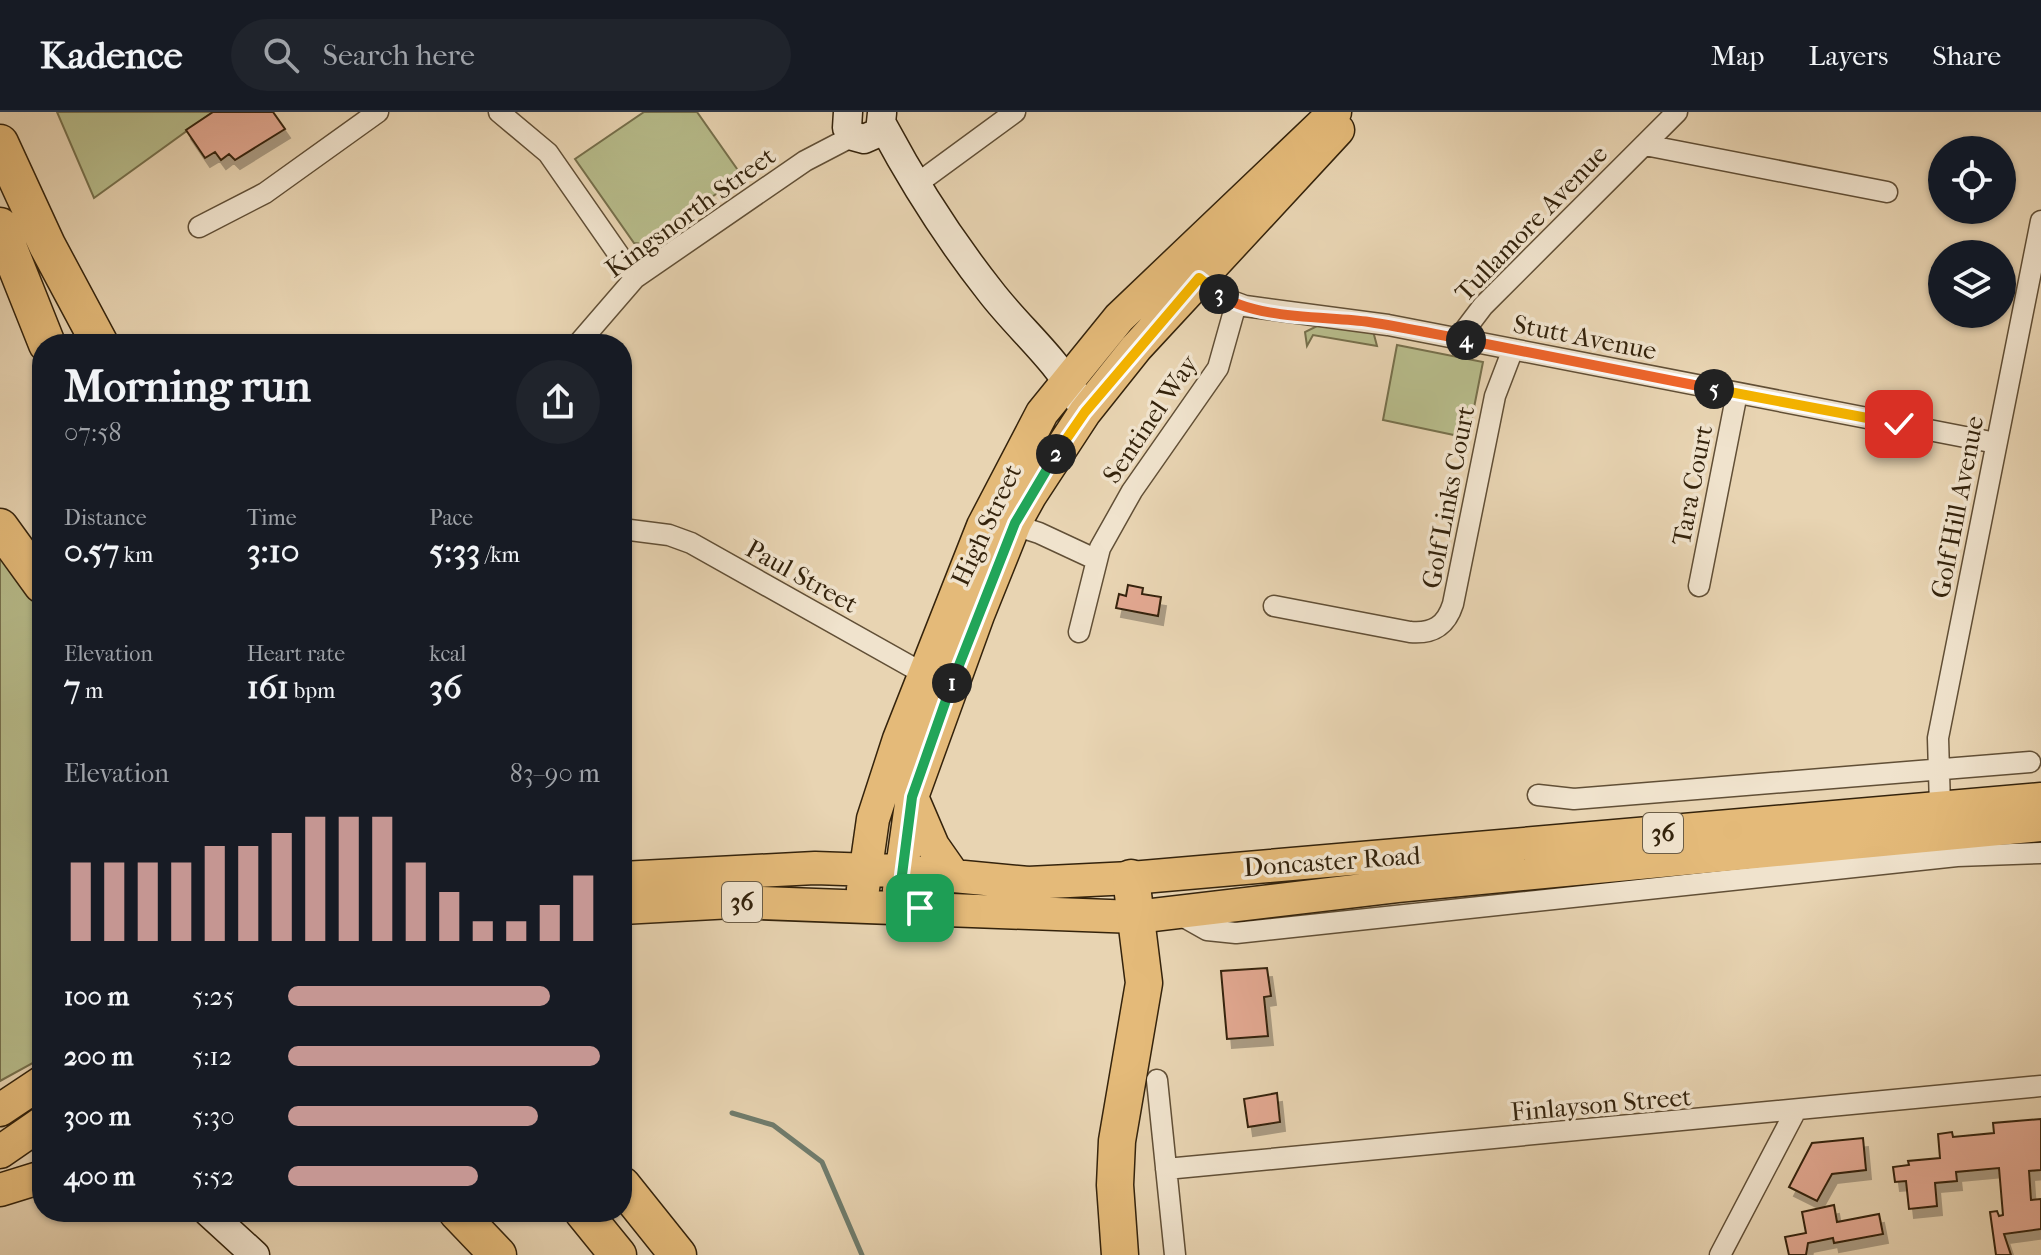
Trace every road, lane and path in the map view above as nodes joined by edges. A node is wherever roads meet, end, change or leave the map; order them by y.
1 (378, 112) edge
2 (499, 112) edge
3 (1015, 112) edge
4 (1335, 112) edge
5 (1353, 112) edge
6 (1677, 112) edge
7 (863, 125) edge
8 (0, 143) edge
9 (1645, 145) junction
10 (914, 186) junction
11 (1887, 192) dead end
12 (2041, 221) edge
13 (0, 226) edge
14 (199, 227) dead end
15 (1189, 268) junction
16 (635, 278) junction
17 (1236, 304) junction
18 (2019, 330) junction
19 (43, 334) edge
20 (95, 334) edge
21 (587, 334) edge
22 (2041, 335) edge
23 (1458, 339) junction
24 (1504, 347) junction
25 (1061, 389) junction
26 (1737, 393) junction
27 (1085, 412) junction
28 (1996, 443) junction
29 (1015, 523) junction
30 (983, 526) junction
31 (0, 527) edge
32 (632, 530) edge
33 (1097, 560) junction
34 (32, 571) edge
35 (1699, 586) dead end
36 (1274, 606) dead end
37 (1079, 632) dead end
38 (937, 681) junction
39 (2030, 762) dead end
40 (1937, 769) junction
41 (1538, 795) dead end
42 (912, 797) junction
43 (2041, 799) edge
44 (1940, 806) junction
45 (873, 819) junction
46 (2041, 825) edge
47 (2041, 853) edge
48 (815, 868) junction
49 (865, 868) junction
50 (901, 871) junction
51 (1205, 871) junction
52 (954, 876) junction
53 (632, 877) edge
54 (1131, 878) junction
55 (1324, 894) junction
56 (862, 904) junction
57 (898, 906) junction
58 (632, 907) edge
59 (1174, 912) junction
60 (1136, 917) junction
61 (1157, 1080) dead end
62 (2041, 1086) edge
63 (32, 1089) edge
64 (0, 1110) edge
65 (1795, 1112) junction
66 (32, 1130) edge
67 (0, 1152) edge
68 (1166, 1169) junction
69 (32, 1180) edge
70 (0, 1190) edge
71 (632, 1198) edge
72 (219, 1222) edge
73 (467, 1222) edge
74 (591, 1222) edge
75 (255, 1255) edge
76 (498, 1255) edge
77 (618, 1255) edge
78 (678, 1255) edge
79 (1120, 1255) edge
80 (1175, 1255) edge
81 (1720, 1255) edge

1 - 14 street
2 - 16 street
3 - 10 street
4 - 15 main road, High Street
5 - 15 main road, High Street
6 - 9 street, Tullamore Avenue
7 - 10 street
7 - 16 street, Kingsnorth Street
8 - 20 highway
9 - 11 street
9 - 23 street, Tullamore Avenue
10 - 25 street
12 - 18 street, Golf Hill Avenue
13 - 19 highway
15 - 17 street, Stutt Avenue
15 - 25 main road, High Street
15 - 27 main road, High Street
16 - 21 street, Kingsnorth Street
17 - 23 street, Stutt Avenue
17 - 33 street, Sentinel Way
18 - 22 street
18 - 28 street, Golf Hill Avenue
23 - 24 street, Stutt Avenue
24 - 26 street, Stutt Avenue
24 - 36 street, Golf Links Court
25 - 27 street
25 - 30 main road, High Street
26 - 28 street, Stutt Avenue
26 - 35 street, Tara Court
27 - 29 main road, High Street
28 - 40 street, Golf Hill Avenue
29 - 30 street
29 - 33 street
29 - 38 main road, High Street
30 - 38 main road, High Street
31 - 34 highway
32 - 38 street, Paul Street
33 - 37 street, Sentinel Way
38 - 42 main road, High Street
38 - 45 main road, High Street
39 - 40 street
40 - 41 street
40 - 44 street, Golf Hill Avenue
42 - 50 main road, High Street
42 - 52 main road
43 - 44 main road, Doncaster Road / 36
44 - 51 main road, Doncaster Road / 36
45 - 48 main road
45 - 49 main road, High Street
46 - 55 main road, Doncaster Road / 36
47 - 59 street
48 - 49 main road, Doncaster Road / 36
48 - 53 main road, Doncaster Road / 36
49 - 50 main road, Doncaster Road / 36
49 - 56 main road, High Street
50 - 52 main road, Doncaster Road / 36
50 - 57 main road, High Street
51 - 54 main road, Doncaster Road / 36
51 - 55 main road
52 - 54 main road, Doncaster Road / 36
54 - 60 highway
55 - 59 main road, Doncaster Road / 36
56 - 57 main road, Doncaster Road / 36
56 - 58 main road, Doncaster Road / 36
57 - 60 main road, Doncaster Road / 36
59 - 60 main road, Doncaster Road / 36
60 - 79 highway
61 - 68 street
62 - 65 street, Finlayson Street
63 - 64 main road
65 - 68 street, Finlayson Street
65 - 81 street
66 - 67 main road
68 - 80 street
69 - 70 main road
71 - 78 highway
72 - 75 street
73 - 76 highway
74 - 77 highway

